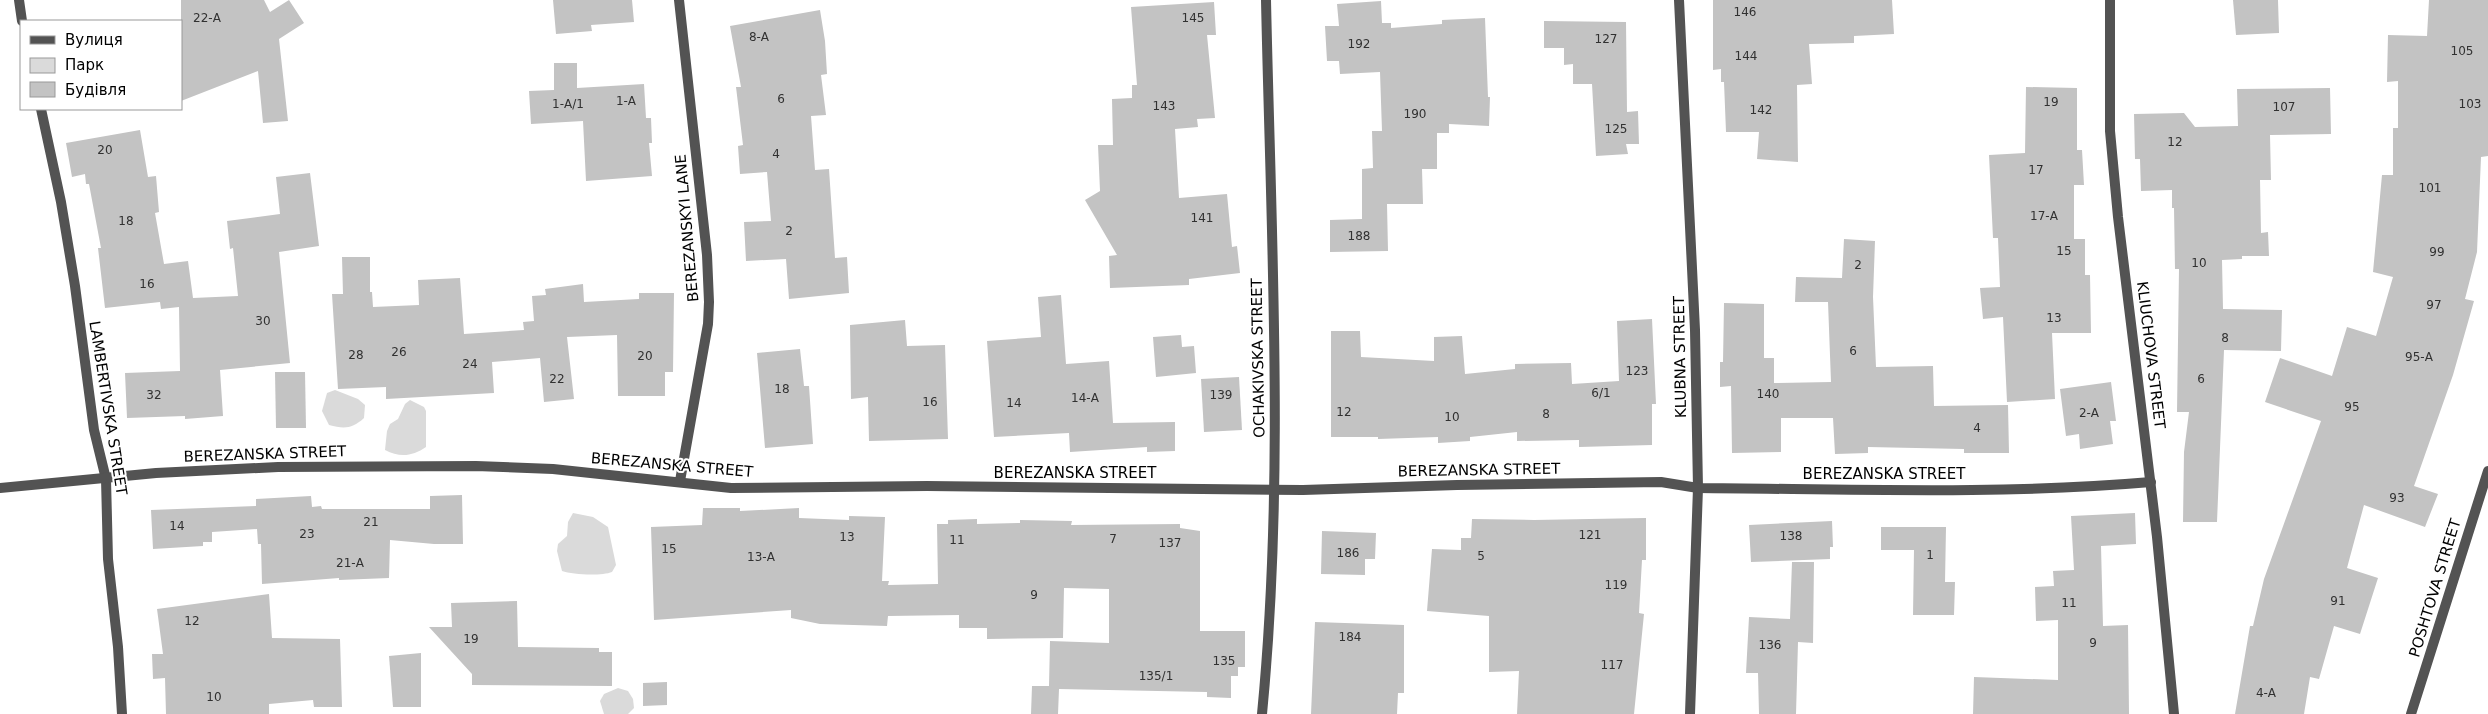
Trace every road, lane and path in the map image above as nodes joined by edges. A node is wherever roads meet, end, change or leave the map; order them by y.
1 (19, 0) edge
2 (679, 0) edge
3 (1266, 0) edge
4 (1679, 0) edge
5 (2110, 0) edge
6 (22, 20) edge
7 (41, 110) edge
8 (2488, 471) edge
9 (106, 479) junction
10 (680, 481) junction
11 (2151, 482) junction
12 (0, 488) edge
13 (1698, 488) junction
14 (1274, 489) junction
15 (122, 714) edge
16 (1262, 714) edge
17 (1690, 714) edge
18 (2174, 714) edge
19 (2411, 714) edge

1 - 6 street
2 - 10 street, BEREZANSKYI LANE
3 - 14 street, OCHAKIVSKA STREET
4 - 13 street, KLUBNA STREET
5 - 11 street, KLIUCHOVA STREET
7 - 9 street, LAMBERTIVSKA STREET
8 - 19 street, POSHTOVA STREET
9 - 10 street, BEREZANSKA STREET
9 - 12 street, BEREZANSKA STREET
9 - 15 street, LAMBERTIVSKA STREET
10 - 14 street, BEREZANSKA STREET
11 - 13 street, BEREZANSKA STREET
11 - 18 street, KLIUCHOVA STREET
13 - 14 street, BEREZANSKA STREET
13 - 17 street, KLUBNA STREET
14 - 16 street, OCHAKIVSKA STREET

